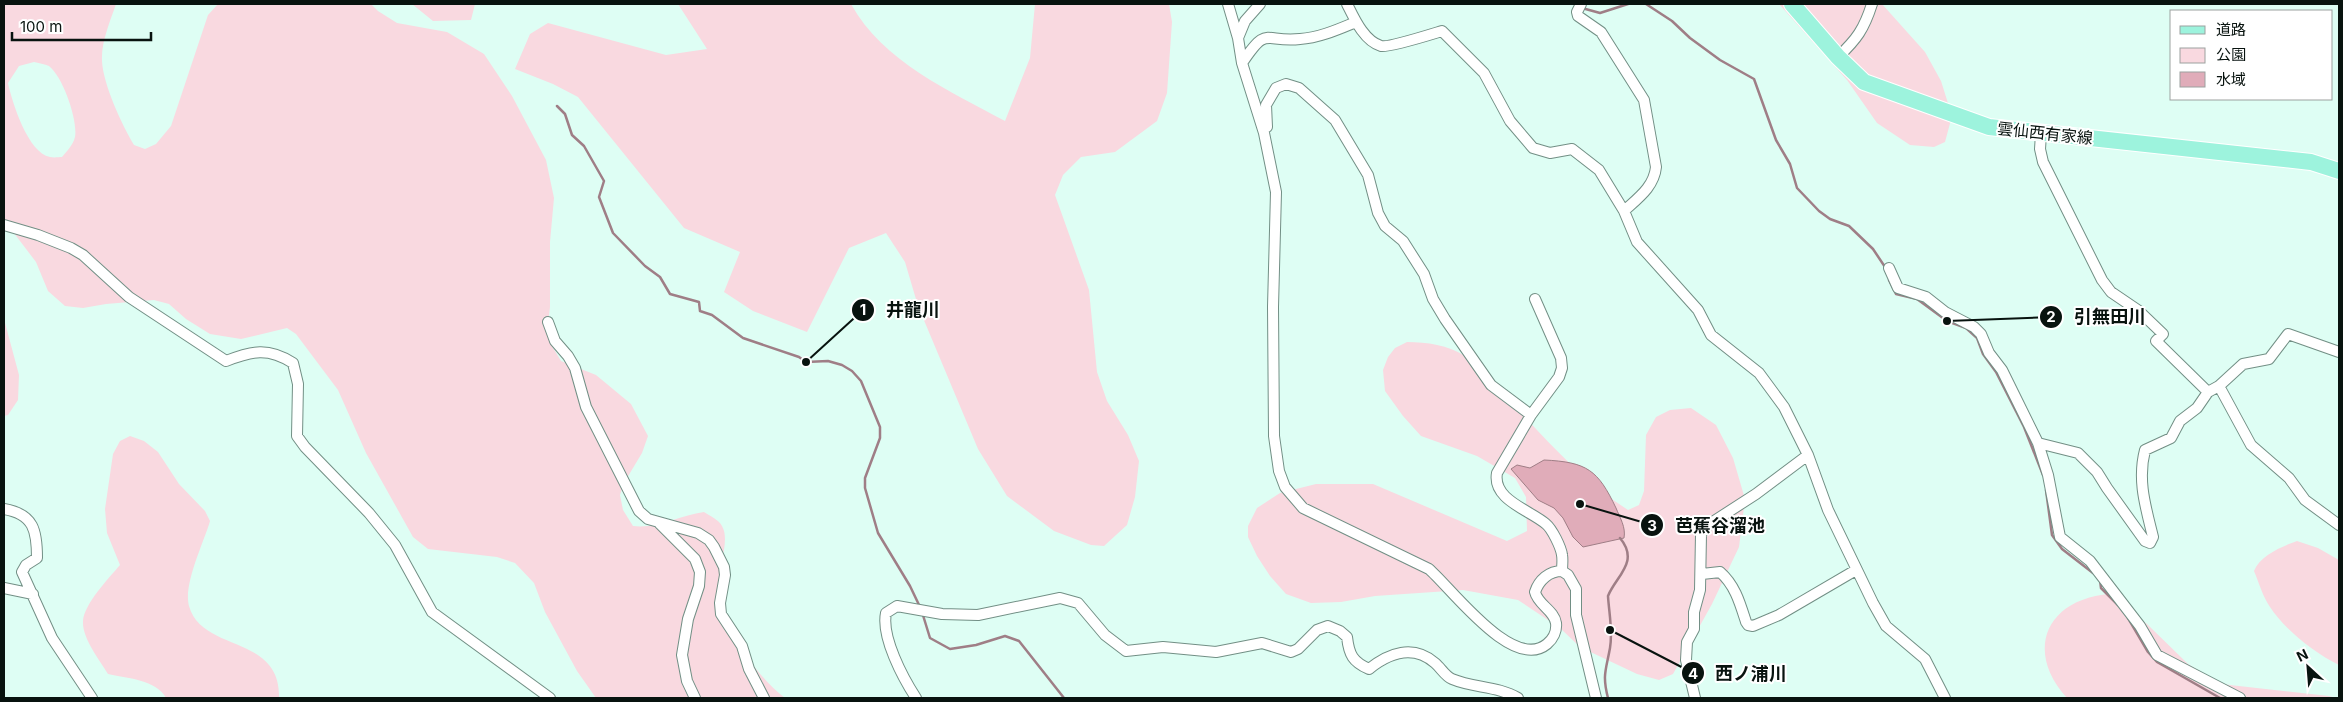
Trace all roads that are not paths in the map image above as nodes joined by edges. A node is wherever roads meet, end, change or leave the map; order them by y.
1 (1228, 4) edge
2 (1260, 4) edge
3 (1347, 4) edge
4 (1792, 4) edge
5 (1872, 4) edge
6 (1579, 6) edge
7 (1356, 22) junction
8 (1238, 38) junction
9 (1838, 57) junction
10 (1242, 63) junction
11 (1264, 133) junction
12 (2041, 134) junction
13 (2339, 171) edge
14 (1624, 212) junction
15 (4, 225) edge
16 (1889, 268) dead end
17 (1535, 299) dead end
18 (548, 322) dead end
19 (2339, 352) edge
20 (2219, 386) junction
21 (2208, 392) junction
22 (1531, 415) junction
23 (2038, 443) junction
24 (1808, 455) junction
25 (4, 509) edge
26 (658, 523) junction
27 (2339, 525) edge
28 (1856, 570) junction
29 (1562, 571) junction
30 (1702, 574) junction
31 (4, 588) edge
32 (33, 594) junction
33 (92, 698) edge
34 (550, 698) edge
35 (695, 698) edge
36 (764, 698) edge
37 (916, 698) edge
38 (1518, 698) edge
39 (1596, 698) edge
40 (1694, 698) edge
41 (1944, 698) edge
42 (2240, 698) edge

1 - 8 street
2 - 8 street
3 - 7 street
4 - 9 main road, 雲仙西有家線
5 - 9 street
6 - 14 street
7 - 10 street
7 - 14 street
8 - 10 street
9 - 12 main road, 雲仙西有家線
10 - 11 street
11 - 22 street
11 - 29 street
12 - 13 main road, 雲仙西有家線
12 - 21 street
14 - 24 street
15 - 34 street
16 - 23 street
17 - 22 street
18 - 26 street
19 - 20 street
20 - 21 street
20 - 27 street
21 - 23 street
22 - 29 street
23 - 42 street
24 - 28 street
24 - 30 street
25 - 32 street
26 - 35 street
26 - 36 street
28 - 30 street
28 - 41 street
29 - 39 street
30 - 40 street
31 - 32 street
32 - 33 street
37 - 38 street

